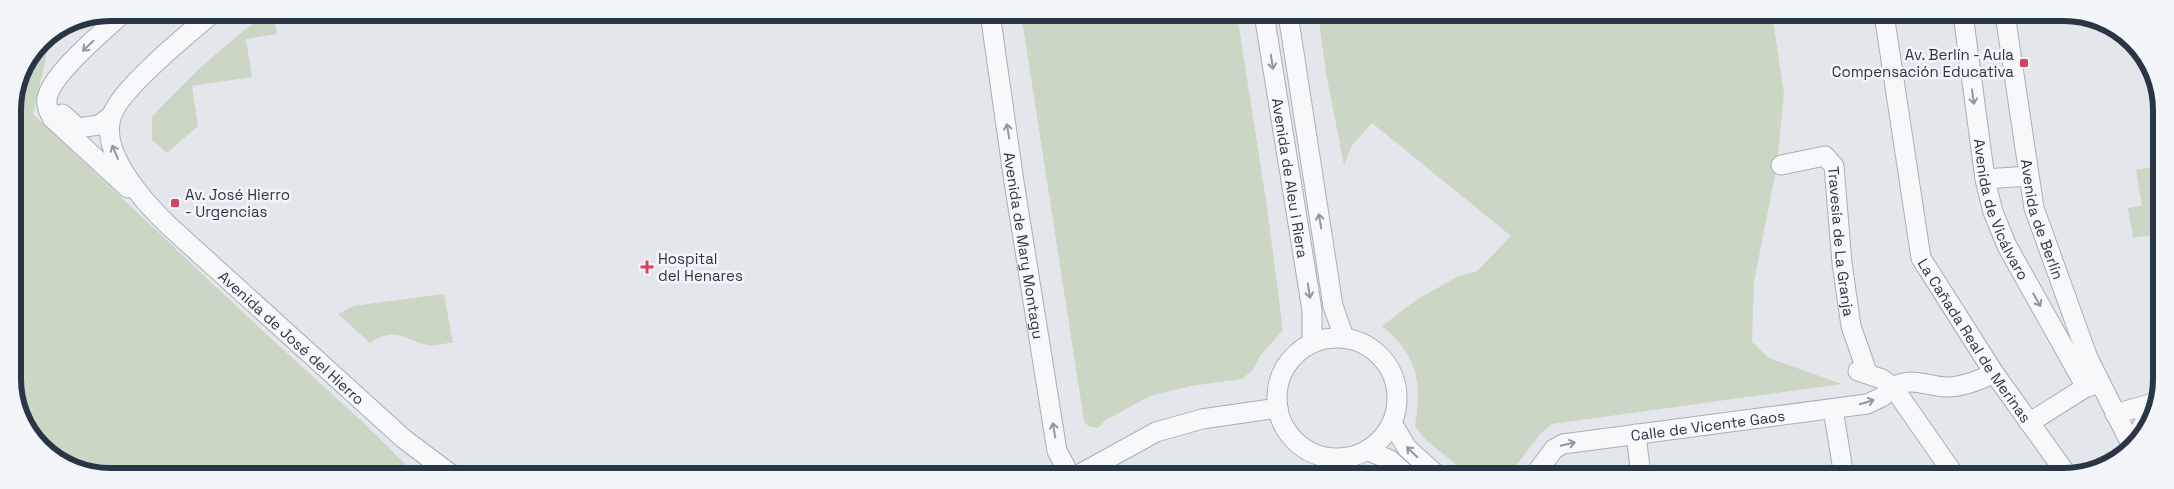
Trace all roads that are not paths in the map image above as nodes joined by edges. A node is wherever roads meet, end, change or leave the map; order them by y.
1 (114, 21) edge
2 (203, 21) edge
3 (991, 21) edge
4 (1265, 21) edge
5 (1289, 21) edge
6 (1885, 21) edge
7 (1964, 21) edge
8 (2006, 21) edge
9 (50, 88) junction
10 (111, 116) junction
11 (1781, 166) dead end
12 (2029, 176) junction
13 (1985, 179) junction
14 (143, 199) junction
15 (1344, 337) junction
16 (1312, 343) junction
17 (1994, 373) junction
18 (2093, 385) junction
19 (1893, 387) junction
20 (2149, 404) edge
21 (1278, 408) junction
22 (1833, 409) junction
23 (2115, 414) junction
24 (2029, 422) junction
25 (1392, 423) junction
26 (1636, 434) junction
27 (2129, 439) edge
28 (1366, 450) junction
29 (443, 468) edge
30 (1066, 468) edge
31 (1093, 468) edge
32 (1399, 468) edge
33 (1429, 468) edge
34 (1540, 468) edge
35 (1640, 468) edge
36 (1843, 468) edge
37 (1950, 468) edge
38 (2062, 468) edge

1 -> 9 street
2 - 10 street
30 -> 3 street, Avenida de Mary Montagu
4 -> 16 street, Avenida de Aleu i Riera
15 -> 5 street, Avenida de Aleu i Riera
6 - 17 street, La Cañada Real de Merinas
7 -> 13 street, Avenida de Vicálvaro
8 - 12 street, Avenida de Berlín
9 - 10 street
9 - 14 street, Avenida de José del Hierro
14 -> 10 street
11 - 19 street, Travesía de La Granja
12 - 13 street
12 - 18 street, Avenida de Berlín
13 -> 18 street, Avenida de Vicálvaro
14 - 29 street, Avenida de José del Hierro
15 - 16 street
15 - 25 street
16 - 21 street
17 - 19 street
17 - 24 street, La Cañada Real de Merinas
18 - 23 street, Avenida de Berlín
18 - 24 street
22 -> 19 street, Calle de Vicente Gaos
19 - 37 street
20 - 23 street
21 - 28 street
21 - 31 street
22 - 26 street, Calle de Vicente Gaos
22 - 36 street
23 - 27 street
24 - 38 street, La Cañada Real de Merinas
25 - 28 street
33 -> 25 street
34 -> 26 street, Calle de Vicente Gaos
26 - 35 street
28 - 32 street

